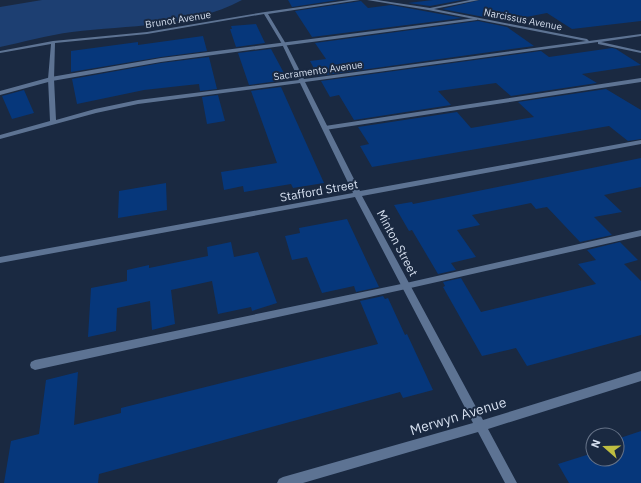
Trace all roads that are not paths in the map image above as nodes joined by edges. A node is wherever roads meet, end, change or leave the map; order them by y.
1 (358, 0) edge
2 (369, 0) edge
3 (378, 0) edge
4 (477, 0) edge
5 (428, 9) junction
6 (265, 13) junction
7 (475, 19) junction
8 (641, 36) edge
9 (53, 42) junction
10 (593, 42) junction
11 (284, 44) junction
12 (0, 52) edge
13 (641, 52) edge
14 (51, 79) junction
15 (641, 80) edge
16 (303, 81) junction
17 (0, 93) edge
18 (53, 122) junction
19 (325, 128) junction
20 (0, 137) edge
21 (641, 142) edge
22 (358, 195) junction
23 (641, 233) edge
24 (0, 260) edge
25 (406, 286) junction
26 (35, 365) dead end
27 (641, 376) edge
28 (480, 426) junction
29 (283, 483) edge
30 (511, 483) edge

1 - 6 street, Brunot Avenue
2 - 3 street
3 - 5 street, Narcissus Avenue
4 - 5 street
5 - 7 street, Narcissus Avenue
6 - 9 street, Brunot Avenue
6 - 11 street, Minton Street
7 - 10 street, Narcissus Avenue
7 - 11 street
8 - 10 street, Sacramento Avenue
9 - 12 street, Brunot Avenue
9 - 14 street
10 - 13 street, Narcissus Avenue
10 - 16 street, Sacramento Avenue
11 - 14 street
11 - 16 street, Minton Street
14 - 17 street
14 - 18 street
15 - 19 street
16 - 18 street, Sacramento Avenue
16 - 19 street, Minton Street
18 - 20 street, Sacramento Avenue
19 - 22 street, Minton Street
21 - 22 street, Stafford Street
22 - 24 street, Stafford Street
22 - 25 street, Minton Street
23 - 25 street
25 - 26 street
25 - 28 street, Minton Street
27 - 28 street, Merwyn Avenue
28 - 29 street, Merwyn Avenue
28 - 30 street, Minton Street

